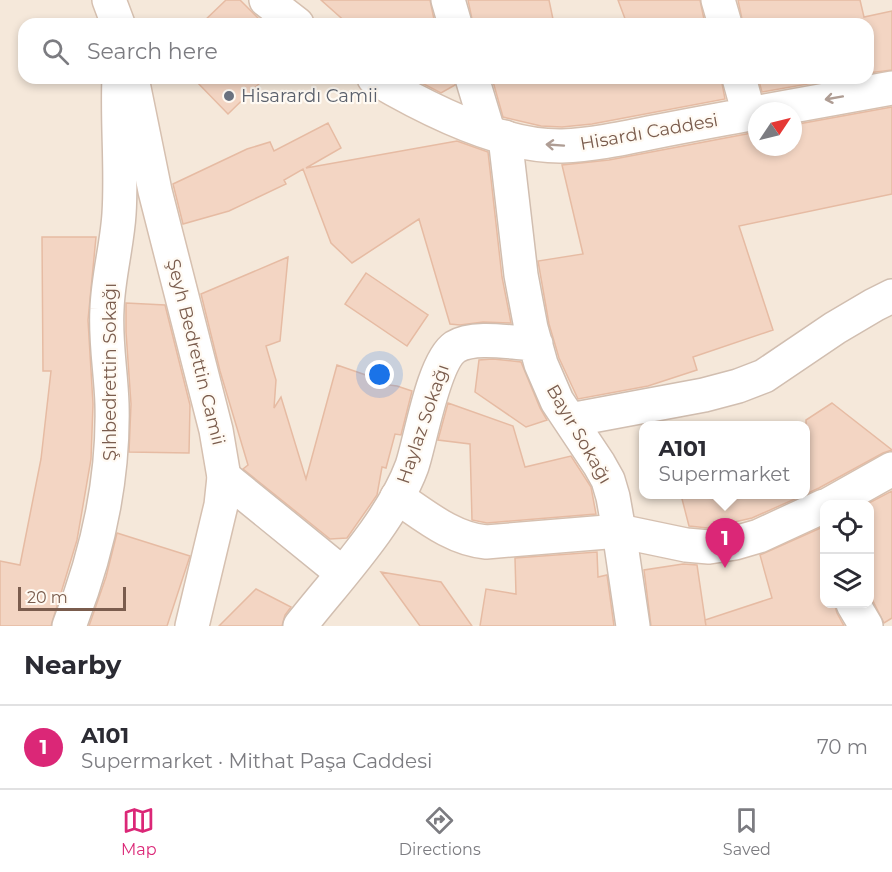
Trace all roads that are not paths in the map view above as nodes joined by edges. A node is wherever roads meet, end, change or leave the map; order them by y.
1 (109, 0) edge
2 (266, 0) edge
3 (448, 0) edge
4 (718, 0) edge
5 (116, 18) edge
6 (289, 18) edge
7 (453, 18) edge
8 (723, 18) edge
9 (119, 84) edge
10 (133, 84) edge
11 (384, 84) edge
12 (475, 84) edge
13 (742, 84) edge
14 (892, 88) edge
15 (752, 102) edge
16 (802, 104) edge
17 (748, 114) edge
18 (496, 134) junction
19 (892, 296) edge
20 (536, 344) junction
21 (570, 420) junction
22 (224, 477) junction
23 (876, 485) edge
24 (396, 497) junction
25 (838, 500) edge
26 (820, 508) edge
27 (619, 531) junction
28 (342, 573) junction
29 (856, 608) edge
30 (69, 626) edge
31 (192, 626) edge
32 (300, 626) edge
33 (633, 626) edge
34 (866, 626) edge

1 - 5 street
2 - 6 street
3 - 7 street
4 - 8 street
9 - 30 street, Şıhbedrettin Sokağı
10 - 22 street, Şeyh Bedrettin Camii
11 - 18 street, Hisardı Caddesi
12 - 18 street, Bayır Sokağı
13 - 15 street
14 -> 16 street, Hisardı Caddesi
17 -> 18 street, Hisardı Caddesi
18 - 20 street, Bayır Sokağı
19 - 21 street
20 - 21 street, Bayır Sokağı
20 - 24 street, Haylaz Sokağı
21 - 27 street, Bayır Sokağı
22 - 28 street
22 - 31 street, Şeyh Bedrettin Camii
23 - 25 street
24 - 27 street
24 - 28 street, Haylaz Sokağı
26 - 27 street
27 - 33 street, Bayır Sokağı
28 - 32 street, Haylaz Sokağı
29 - 34 street

